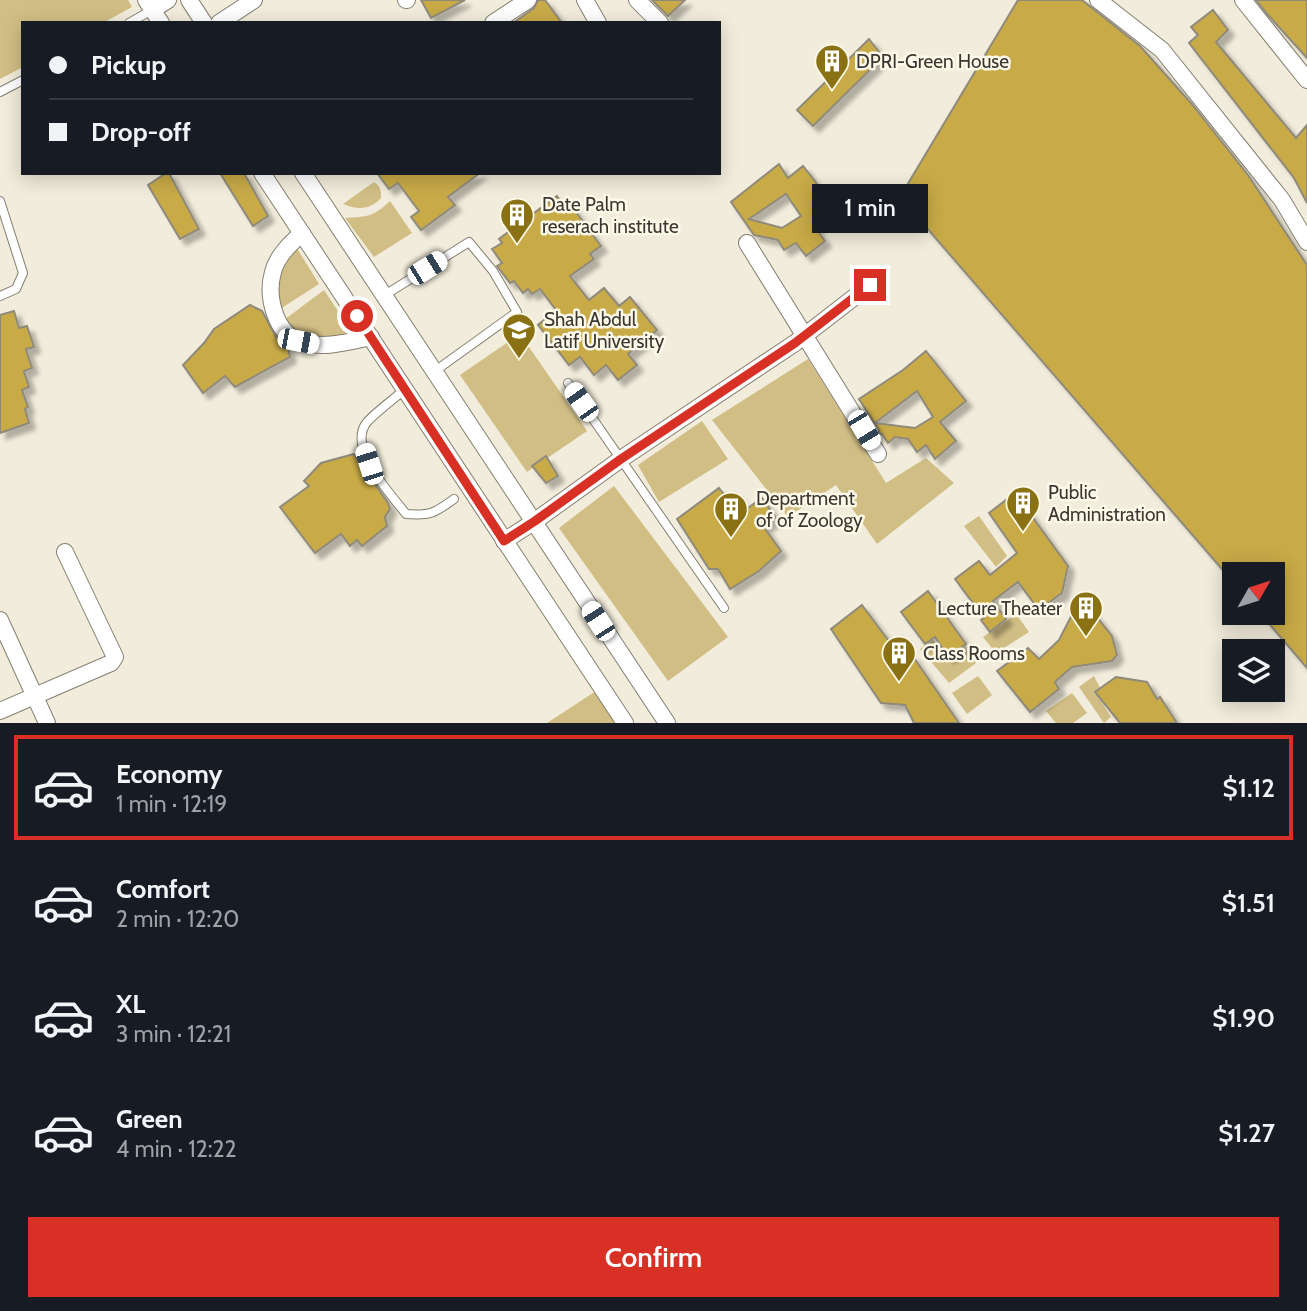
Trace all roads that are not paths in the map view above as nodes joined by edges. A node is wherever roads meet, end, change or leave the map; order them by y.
1 (168, 0) edge
2 (189, 0) edge
3 (254, 0) edge
4 (528, 0) edge
5 (585, 0) edge
6 (637, 0) edge
7 (1098, 0) edge
8 (1243, 0) edge
9 (153, 11) edge
10 (133, 21) edge
11 (203, 21) edge
12 (222, 21) edge
13 (496, 21) edge
14 (597, 21) edge
15 (658, 21) edge
16 (1307, 80) edge
17 (21, 81) edge
18 (0, 92) edge
19 (263, 175) edge
20 (304, 175) edge
21 (0, 201) edge
22 (302, 233) junction
23 (1307, 242) edge
24 (747, 243) dead end
25 (870, 285) dead end
26 (385, 295) junction
27 (0, 296) edge
28 (805, 335) junction
29 (371, 337) junction
30 (435, 371) junction
31 (568, 383) dead end
32 (405, 389) junction
33 (878, 454) dead end
34 (621, 459) junction
35 (454, 499) dead end
36 (535, 521) junction
37 (504, 541) junction
38 (65, 552) dead end
39 (724, 608) dead end
40 (0, 620) edge
41 (35, 696) junction
42 (0, 711) edge
43 (47, 723) edge
44 (625, 723) edge
45 (667, 723) edge

1 - 9 street
2 - 11 street
3 - 12 street
4 - 13 street
5 - 14 street
6 - 15 street
7 - 23 street
8 - 16 street
9 - 10 lane
17 - 18 lane
19 - 22 street
20 - 26 street
21 - 27 lane
22 - 29 street
22 - 29 street
24 - 28 street
25 - 28 street
26 - 30 street
26 - 30 lane
28 - 33 street
28 - 34 street
29 - 32 street
30 - 36 street
31 - 34 lane
32 - 35 lane
32 - 37 street
34 - 36 street
34 - 39 lane
36 - 37 street
36 - 45 street
37 - 44 street
38 - 41 street
40 - 41 street
41 - 42 street
41 - 43 street

